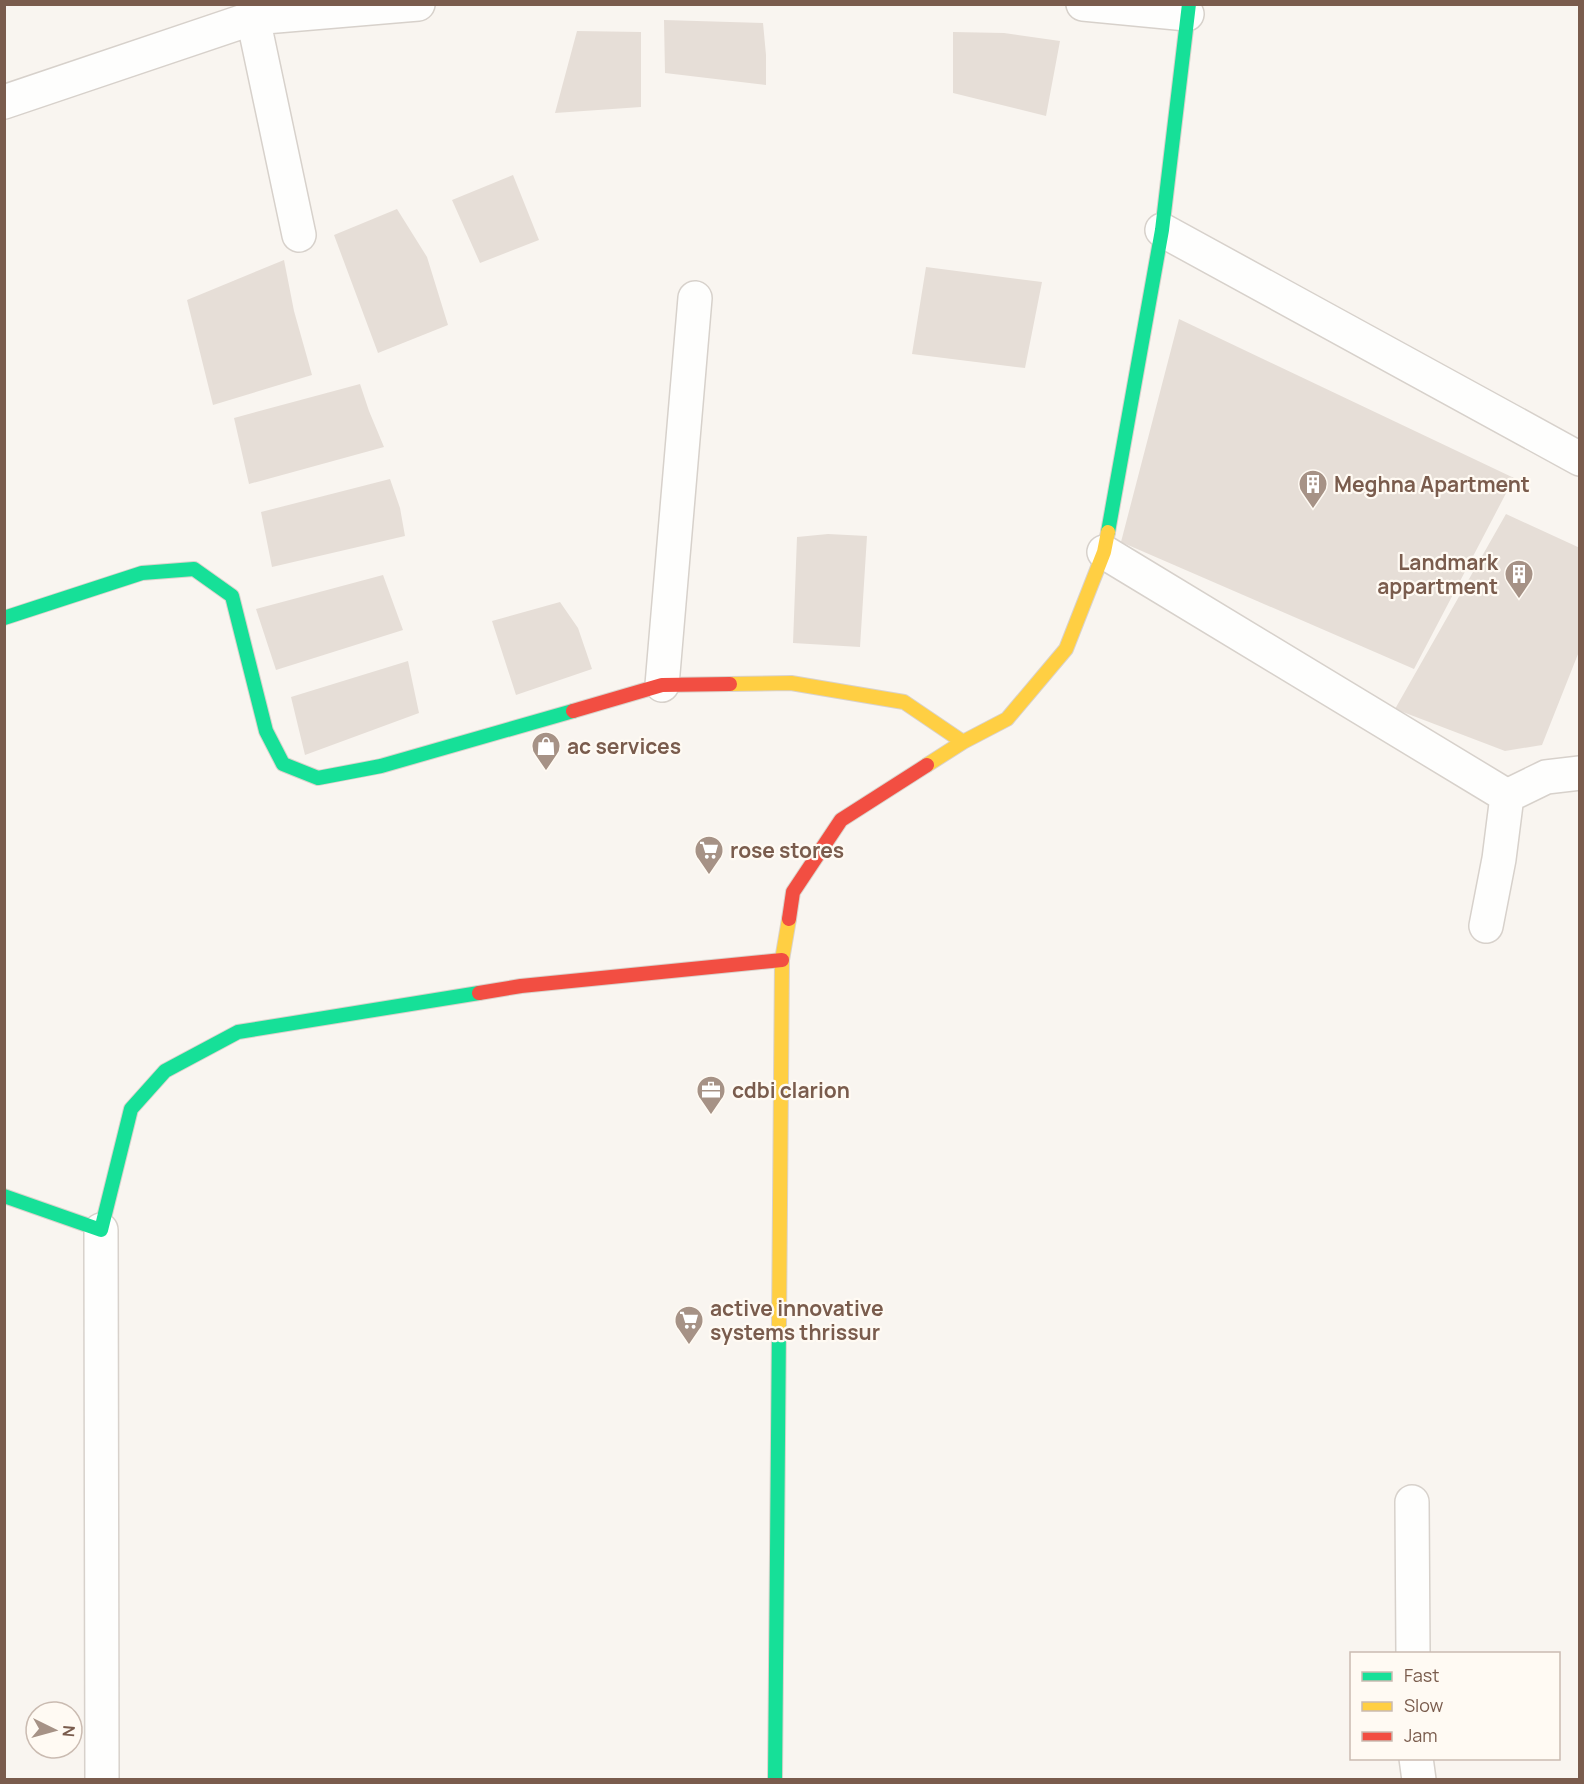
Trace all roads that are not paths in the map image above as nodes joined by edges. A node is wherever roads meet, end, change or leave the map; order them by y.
1 (418, 4) edge
2 (1083, 4) edge
3 (1188, 9) edge
4 (253, 18) junction
5 (4, 102) edge
6 (1162, 230) junction
7 (299, 235) dead end
8 (695, 298) dead end
9 (1580, 459) edge
10 (1104, 552) junction
11 (4, 618) edge
12 (662, 685) junction
13 (963, 742) junction
14 (1580, 773) edge
15 (1508, 796) junction
16 (1486, 926) dead end
17 (782, 960) junction
18 (4, 1196) edge
19 (101, 1230) junction
20 (1412, 1502) dead end
21 (1413, 1652) edge
22 (1416, 1760) edge
23 (102, 1779) edge
24 (775, 1779) edge
25 (1419, 1779) edge

1 - 4 street
2 - 3 street
3 - 6 street
4 - 5 street
4 - 7 street
6 - 9 street
6 - 10 street
8 - 12 street
10 - 13 street
10 - 15 street
11 - 12 street
12 - 13 street
13 - 17 street
14 - 15 street
15 - 16 street
17 - 19 street
17 - 24 street
18 - 19 street
19 - 23 street
20 - 21 street
22 - 25 street

